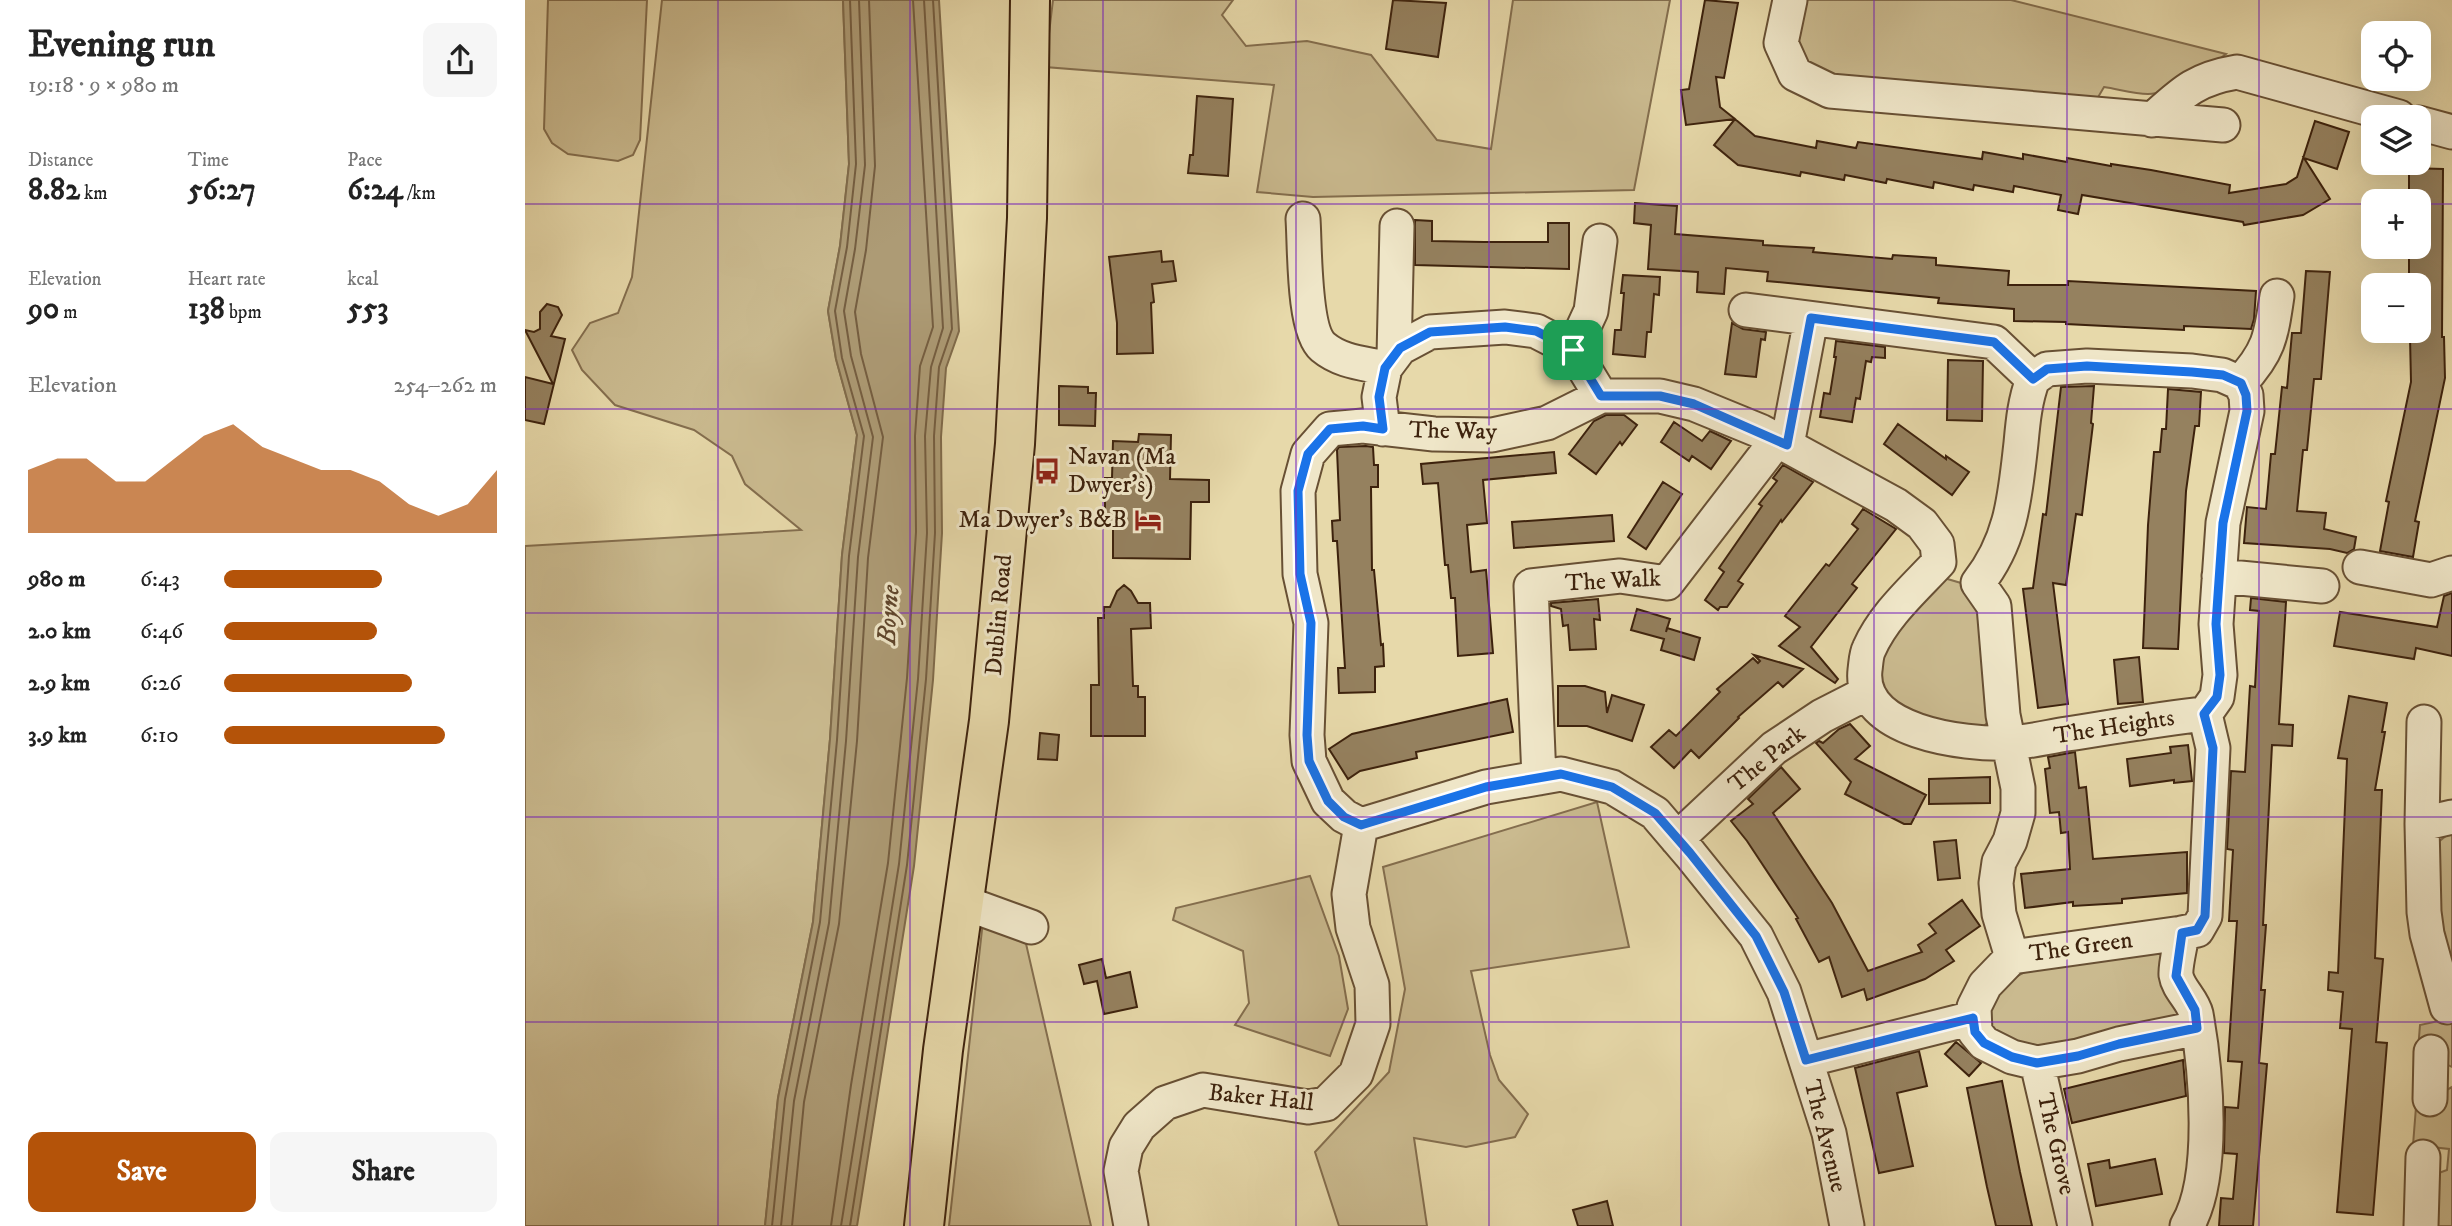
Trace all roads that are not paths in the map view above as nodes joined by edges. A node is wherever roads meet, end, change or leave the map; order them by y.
1 (1030, 0) edge
2 (1790, 0) edge
3 (2361, 106) edge
4 (2152, 120) junction
5 (2223, 125) dead end
6 (2431, 126) edge
7 (2452, 132) edge
8 (1303, 219) dead end
9 (1397, 226) dead end
10 (1600, 241) dead end
11 (2277, 296) dead end
12 (1746, 310) dead end
13 (1811, 318) junction
14 (1573, 350) junction
15 (1389, 362) junction
16 (2033, 379) junction
17 (2241, 383) junction
18 (1601, 396) junction
19 (1383, 429) junction
20 (1782, 442) junction
21 (1939, 562) junction
22 (2360, 567) dead end
23 (2452, 573) edge
24 (2220, 576) junction
25 (1978, 583) junction
26 (2322, 586) dead end
27 (1867, 693) junction
28 (2204, 714) junction
29 (2424, 722) dead end
30 (2008, 743) junction
31 (1539, 778) junction
32 (2437, 820) edge
33 (1361, 825) junction
34 (1677, 839) junction
35 (965, 903) junction
36 (1031, 927) dead end
37 (2182, 933) junction
38 (2012, 957) junction
39 (2447, 1007) dead end
40 (1973, 1018) junction
41 (2197, 1028) junction
42 (1806, 1060) junction
43 (2037, 1063) junction
44 (2423, 1157) dead end
45 (924, 1226) edge
46 (1131, 1226) edge
47 (1847, 1226) edge
48 (2075, 1226) edge
49 (2187, 1226) edge
50 (2421, 1226) edge

1 - 35 main road, Dublin Road
2 - 4 street
3 - 4 street
4 - 5 street
6 - 7 street
8 - 15 street
9 - 15 street
10 - 14 street
11 - 17 street
12 - 13 street
13 - 16 street
13 - 20 street
14 - 15 street
14 - 18 street
15 - 19 street
16 - 17 street
16 - 25 street
17 - 24 street, The Heights
18 - 19 street, The Way
18 - 20 street, The Way
19 - 33 street, The Way
20 - 21 street, The Way
20 - 31 street, The Walk
21 - 25 street
21 - 27 street
22 - 23 street
24 - 26 street
24 - 28 street, The Heights
25 - 30 street
27 - 30 street
27 - 34 street, The Park
28 - 30 street, The Heights
28 - 37 street
29 - 32 street
30 - 38 street
31 - 33 street, The Avenue
31 - 34 street, The Avenue
32 - 39 street
33 - 46 street, Baker Hall
34 - 42 street, The Avenue
35 - 36 street
35 - 45 main road, Dublin Road
37 - 38 street, The Green
37 - 41 street
38 - 40 street, The Green
40 - 42 street
40 - 43 street
41 - 43 street
41 - 49 street
42 - 47 street, The Avenue
43 - 48 street, The Grove
44 - 50 street

